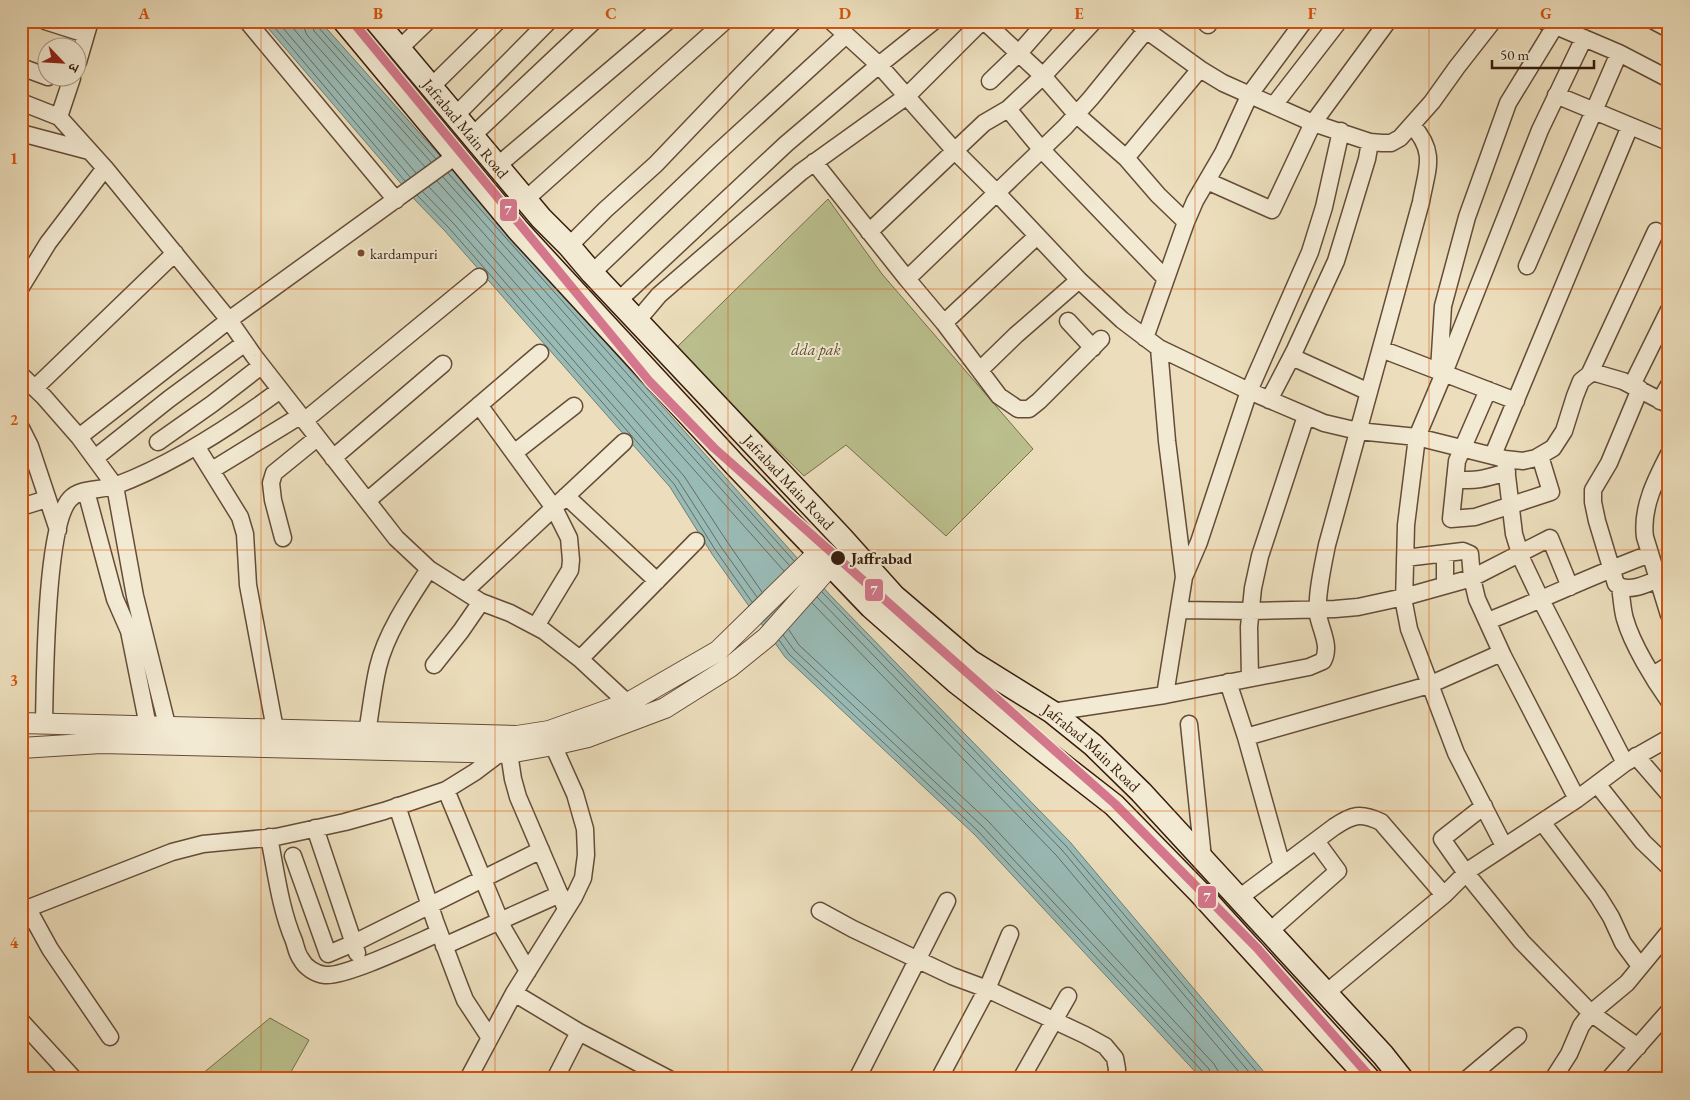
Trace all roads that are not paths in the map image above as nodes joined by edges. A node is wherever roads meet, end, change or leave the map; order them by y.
1 (45, 21) edge
2 (247, 21) edge
3 (344, 21) edge
4 (428, 21) edge
5 (498, 21) edge
6 (549, 21) edge
7 (594, 21) edge
8 (668, 21) edge
9 (725, 21) edge
10 (794, 21) edge
11 (831, 21) edge
12 (934, 21) edge
13 (983, 21) edge
14 (1047, 21) edge
15 (1094, 21) edge
16 (1304, 21) edge
17 (1339, 21) edge
18 (1388, 21) edge
19 (1494, 21) edge
20 (1654, 21) edge
21 (378, 22) edge
22 (1145, 24) edge
23 (1550, 24) edge
24 (88, 27) edge
25 (1669, 29) edge
26 (846, 35) junction
27 (1584, 38) junction
28 (400, 48) junction
29 (1019, 53) junction
30 (1619, 53) junction
31 (879, 65) junction
32 (21, 67) edge
33 (1200, 69) junction
34 (38, 73) edge
35 (1044, 76) junction
36 (1669, 79) edge
37 (990, 81) dead end
38 (431, 87) junction
39 (69, 88) edge
40 (1250, 94) junction
41 (1556, 95) junction
42 (907, 96) junction
43 (21, 102) edge
44 (1274, 105) junction
45 (1008, 109) junction
46 (1594, 110) junction
47 (1076, 114) junction
48 (455, 116) junction
49 (59, 117) junction
50 (1313, 122) junction
51 (1412, 124) junction
52 (1630, 126) junction
53 (1341, 131) junction
54 (21, 133) edge
55 (472, 136) junction
56 (1370, 142) junction
57 (1669, 142) edge
58 (1041, 149) junction
59 (954, 150) junction
60 (89, 151) junction
61 (457, 155) junction
62 (1126, 158) junction
63 (814, 162) junction
64 (497, 166) junction
65 (105, 168) junction
66 (1207, 181) junction
67 (996, 192) junction
68 (396, 200) junction
69 (526, 200) junction
70 (1186, 222) junction
71 (1656, 231) dead end
72 (869, 232) junction
73 (1038, 236) junction
74 (569, 246) junction
75 (175, 253) junction
76 (1527, 266) dead end
77 (592, 272) junction
78 (479, 277) dead end
79 (906, 279) junction
80 (1166, 279) junction
81 (1079, 280) junction
82 (21, 286) edge
83 (618, 301) junction
84 (1669, 310) edge
85 (230, 320) junction
86 (637, 321) junction
87 (1068, 321) dead end
88 (944, 323) junction
89 (1146, 338) junction
90 (656, 340) junction
91 (245, 343) junction
92 (1159, 348) junction
93 (1381, 349) junction
94 (540, 353) dead end
95 (635, 357) junction
96 (1292, 357) junction
97 (443, 364) dead end
98 (261, 366) junction
99 (980, 370) junction
100 (1441, 372) junction
101 (1588, 374) junction
102 (21, 375) edge
103 (1669, 385) edge
104 (1636, 387) junction
105 (35, 388) junction
106 (280, 390) junction
107 (1488, 390) junction
108 (1249, 391) junction
109 (1369, 392) junction
110 (1269, 400) junction
111 (1516, 401) junction
112 (1665, 403) edge
113 (479, 405) junction
114 (574, 406) dead end
115 (1306, 416) junction
116 (302, 418) junction
117 (21, 428) edge
118 (1358, 432) junction
119 (79, 437) junction
120 (1417, 437) junction
121 (317, 438) junction
122 (158, 442) dead end
123 (624, 442) dead end
124 (196, 446) junction
125 (1462, 448) junction
126 (514, 453) junction
127 (1669, 454) edge
128 (1540, 456) junction
129 (96, 458) junction
130 (333, 458) junction
131 (1502, 462) junction
132 (212, 470) junction
133 (1455, 479) junction
134 (115, 486) junction
135 (86, 491) junction
136 (566, 496) junction
137 (48, 499) junction
138 (367, 501) junction
139 (1510, 506) junction
140 (21, 507) edge
141 (554, 508) junction
142 (58, 530) junction
143 (283, 538) dead end
144 (696, 541) dead end
145 (1445, 554) junction
146 (1520, 554) junction
147 (1650, 554) junction
148 (1405, 558) junction
149 (819, 564) junction
150 (429, 568) junction
151 (1610, 569) junction
152 (1184, 577) junction
153 (1663, 577) edge
154 (1472, 578) junction
155 (657, 581) junction
156 (1445, 585) junction
157 (1570, 587) junction
158 (1620, 588) junction
159 (465, 591) junction
160 (1404, 597) junction
161 (1541, 600) junction
162 (481, 602) junction
163 (1180, 610) junction
164 (1318, 610) junction
165 (1251, 611) junction
166 (1669, 615) edge
167 (1488, 621) junction
168 (536, 626) junction
169 (1501, 652) junction
170 (580, 659) junction
171 (434, 665) dead end
172 (1669, 665) edge
173 (989, 673) junction
174 (1653, 675) junction
175 (1250, 678) junction
176 (1228, 682) junction
177 (1429, 685) junction
178 (1165, 695) junction
179 (974, 696) junction
180 (1669, 701) edge
181 (635, 710) junction
182 (1052, 712) junction
183 (21, 722) edge
184 (44, 723) junction
185 (1189, 724) dead end
186 (157, 726) junction
187 (367, 732) junction
188 (101, 734) junction
189 (1246, 737) junction
190 (276, 738) junction
191 (551, 738) junction
192 (1669, 738) edge
193 (413, 742) junction
194 (21, 748) edge
195 (505, 753) junction
196 (1631, 760) junction
197 (1597, 784) junction
198 (446, 790) junction
199 (1669, 794) edge
200 (1577, 798) junction
201 (397, 806) junction
202 (1484, 806) junction
203 (1542, 822) junction
204 (315, 828) junction
205 (269, 838) junction
206 (1316, 841) junction
207 (1504, 846) junction
208 (541, 850) junction
209 (293, 856) dead end
210 (1203, 858) junction
211 (1282, 866) junction
212 (1669, 867) edge
213 (1466, 873) junction
214 (482, 879) junction
215 (560, 894) junction
216 (1444, 895) junction
217 (1239, 898) junction
218 (947, 901) dead end
219 (429, 905) junction
220 (566, 909) junction
221 (25, 910) edge
222 (820, 912) dead end
223 (499, 920) junction
224 (1270, 931) junction
225 (1669, 932) edge
226 (1010, 934) dead end
227 (441, 939) junction
228 (354, 943) junction
229 (916, 959) junction
230 (362, 966) junction
231 (1640, 966) junction
232 (528, 971) junction
233 (987, 989) junction
234 (514, 993) junction
235 (1326, 993) junction
236 (1068, 996) dead end
237 (1669, 1011) edge
238 (1591, 1013) junction
239 (21, 1021) edge
240 (1053, 1021) junction
241 (579, 1032) junction
242 (1518, 1036) dead end
243 (110, 1037) dead end
244 (490, 1038) junction
245 (1638, 1047) junction
246 (643, 1073) edge
247 (74, 1079) edge
248 (468, 1079) edge
249 (555, 1079) edge
250 (670, 1079) edge
251 (856, 1079) edge
252 (939, 1079) edge
253 (1021, 1079) edge
254 (1116, 1079) edge
255 (1369, 1079) edge
256 (1402, 1079) edge
257 (1467, 1079) edge
258 (1553, 1079) edge
259 (1609, 1079) edge

1 - 24 street
2 - 68 street
3 - 61 main road, Jafrabad Main Road
4 - 28 street
5 - 38 street
6 - 48 street
7 - 55 street
8 - 64 street
9 - 69 street
10 - 74 street
11 - 26 street
12 - 31 street
13 - 29 street
13 - 42 street
14 - 29 street
15 - 35 street
16 - 40 street
17 - 44 street
18 - 50 street
19 - 51 street
20 - 25 street
21 - 28 main road, Jafrabad Main Road
22 - 33 street
22 - 47 street
23 - 27 street
23 - 100 street
26 - 31 street
26 - 77 street
27 - 30 street
27 - 41 street
28 - 38 main road, Jafrabad Main Road
29 - 35 street
29 - 37 street
30 - 36 street
30 - 46 street
31 - 42 street
31 - 83 street
32 - 34 street
33 - 40 street
33 - 62 street
35 - 45 street
35 - 47 street
38 - 48 main road, Jafrabad Main Road
39 - 49 street
40 - 44 street
40 - 66 street
41 - 46 street
41 - 100 street
42 - 59 street
42 - 63 street
43 - 49 street
44 - 50 street
45 - 58 street
45 - 59 street
46 - 52 street
46 - 76 street
47 - 58 street
47 - 62 street
48 - 55 main road, Jafrabad Main Road
49 - 60 street
50 - 53 street
50 - 66 street
51 - 56 street
51 - 93 street
52 - 57 street
52 - 111 street
53 - 56 street
53 - 108 street
54 - 60 street
55 - 64 main road, Jafrabad Main Road
56 - 96 street
58 - 67 street
58 - 80 street
59 - 67 street
59 - 72 street
60 - 65 street
61 - 68 street
61 - 95 main road, Jafrabad Main Road
62 - 70 street
63 - 72 street
63 - 86 street
64 - 69 main road, Jafrabad Main Road
65 - 75 street
65 - 82 street
66 - 70 street
67 - 73 street
67 - 79 street
68 - 85 street
69 - 74 main road, Jafrabad Main Road
70 - 80 street
71 - 101 street
72 - 79 street
73 - 81 street
73 - 88 street
74 - 77 main road, Jafrabad Main Road
75 - 85 street
75 - 105 street
77 - 83 main road, Jafrabad Main Road
78 - 116 street
79 - 88 street
80 - 89 street
81 - 89 street
81 - 99 street
83 - 86 main road, Jafrabad Main Road
84 - 104 street
85 - 91 street
85 - 119 street
86 - 90 main road, Jafrabad Main Road
87 - 99 street
88 - 99 street
89 - 92 street
90 - 95 main road
90 - 173 main road, Jafrabad Main Road
91 - 98 street
91 - 129 street
92 - 108 street
92 - 152 street
93 - 100 street
93 - 109 street
94 - 113 street
95 - 149 main road, Jafrabad Main Road
96 - 109 street
96 - 110 street
97 - 130 street
98 - 106 street
98 - 122 street
100 - 107 street
100 - 120 street
101 - 104 street
101 - 128 street
102 - 105 street
103 - 112 street
104 - 112 street
104 - 151 street
105 - 119 street
106 - 116 street
106 - 124 street
107 - 111 street
107 - 125 street
108 - 110 street
108 - 152 street
109 - 118 street
110 - 115 street
111 - 131 street
113 - 126 street
113 - 138 street
114 - 126 street
115 - 118 street
115 - 165 street
116 - 121 street
116 - 132 street
117 - 137 street
118 - 120 street
118 - 164 street
119 - 129 street
120 - 125 street
120 - 148 street
121 - 130 street
121 - 143 street
123 - 136 street
124 - 132 street
124 - 134 street
125 - 131 street
125 - 133 street
126 - 141 street
127 - 147 street
128 - 131 street
128 - 139 street
129 - 134 street
130 - 138 street
131 - 133 street
131 - 139 street
132 - 190 street
133 - 139 street
134 - 135 street
134 - 186 street
135 - 142 street
135 - 186 street
136 - 141 street
136 - 155 street
137 - 140 street
137 - 142 street
138 - 150 street
139 - 146 street
141 - 159 street
141 - 168 street
142 - 184 street
144 - 155 street
145 - 148 street
145 - 154 street
145 - 156 street
146 - 154 street
146 - 157 street
146 - 161 street
147 - 151 street
147 - 153 street
148 - 160 street
149 - 179 main road, Jafrabad Main Road
149 - 181 street
149 - 181 street
150 - 159 street
150 - 187 street
151 - 157 street
151 - 158 street
152 - 163 street
153 - 158 street
153 - 166 street
154 - 156 street
154 - 167 street
155 - 170 street
156 - 160 street
157 - 161 street
158 - 174 street
159 - 162 street
160 - 164 street
160 - 177 street
161 - 167 street
161 - 196 street
162 - 168 street
162 - 171 street
163 - 165 street
163 - 178 street
164 - 165 street
164 - 175 street
165 - 175 street
167 - 169 street
168 - 170 street
169 - 177 street
169 - 200 street
170 - 181 street
172 - 174 street
173 - 179 main road
173 - 182 main road, Jafrabad Main Road
174 - 180 street
175 - 176 street
176 - 178 street
176 - 189 street
177 - 189 street
177 - 202 street
178 - 182 street
179 - 255 main road, Jafrabad Main Road
181 - 191 street
182 - 210 main road, Jafrabad Main Road
183 - 184 street
184 - 188 street
185 - 210 street
186 - 188 street
186 - 190 street
187 - 190 street
187 - 193 street
188 - 190 street
188 - 194 street
189 - 211 street
190 - 193 street
191 - 193 street
191 - 195 street
191 - 220 street
192 - 196 street
193 - 195 street
195 - 198 street
195 - 208 street
196 - 197 street
196 - 199 street
197 - 200 street
197 - 212 street
198 - 201 street
198 - 214 street
200 - 203 street
201 - 204 street
201 - 219 street
202 - 207 street
202 - 213 street
203 - 207 street
203 - 231 street
204 - 205 street
204 - 228 street
205 - 221 street
205 - 230 street
206 - 211 street
206 - 216 street
206 - 224 street
207 - 213 street
208 - 214 street
208 - 215 street
209 - 228 street
210 - 217 main road, Jafrabad Main Road
211 - 217 street
213 - 216 street
213 - 238 street
214 - 219 street
214 - 223 street
215 - 220 street
215 - 223 street
216 - 235 street
217 - 224 main road, Jafrabad Main Road
218 - 229 street
219 - 227 street
219 - 228 street
220 - 232 street
221 - 243 street
222 - 229 street
223 - 227 street
223 - 232 street
224 - 235 main road, Jafrabad Main Road
225 - 231 street
226 - 233 street
227 - 230 street
227 - 244 street
228 - 230 street
229 - 233 street
229 - 251 street
231 - 238 street
232 - 234 street
233 - 240 street
233 - 252 street
234 - 241 street
234 - 244 street
235 - 256 main road, Jafrabad Main Road
236 - 240 street
237 - 245 street
238 - 245 street
238 - 258 street
239 - 247 street
240 - 253 street
240 - 254 street
241 - 246 street
241 - 249 street
242 - 257 street
244 - 248 street
245 - 259 street
246 - 250 street

